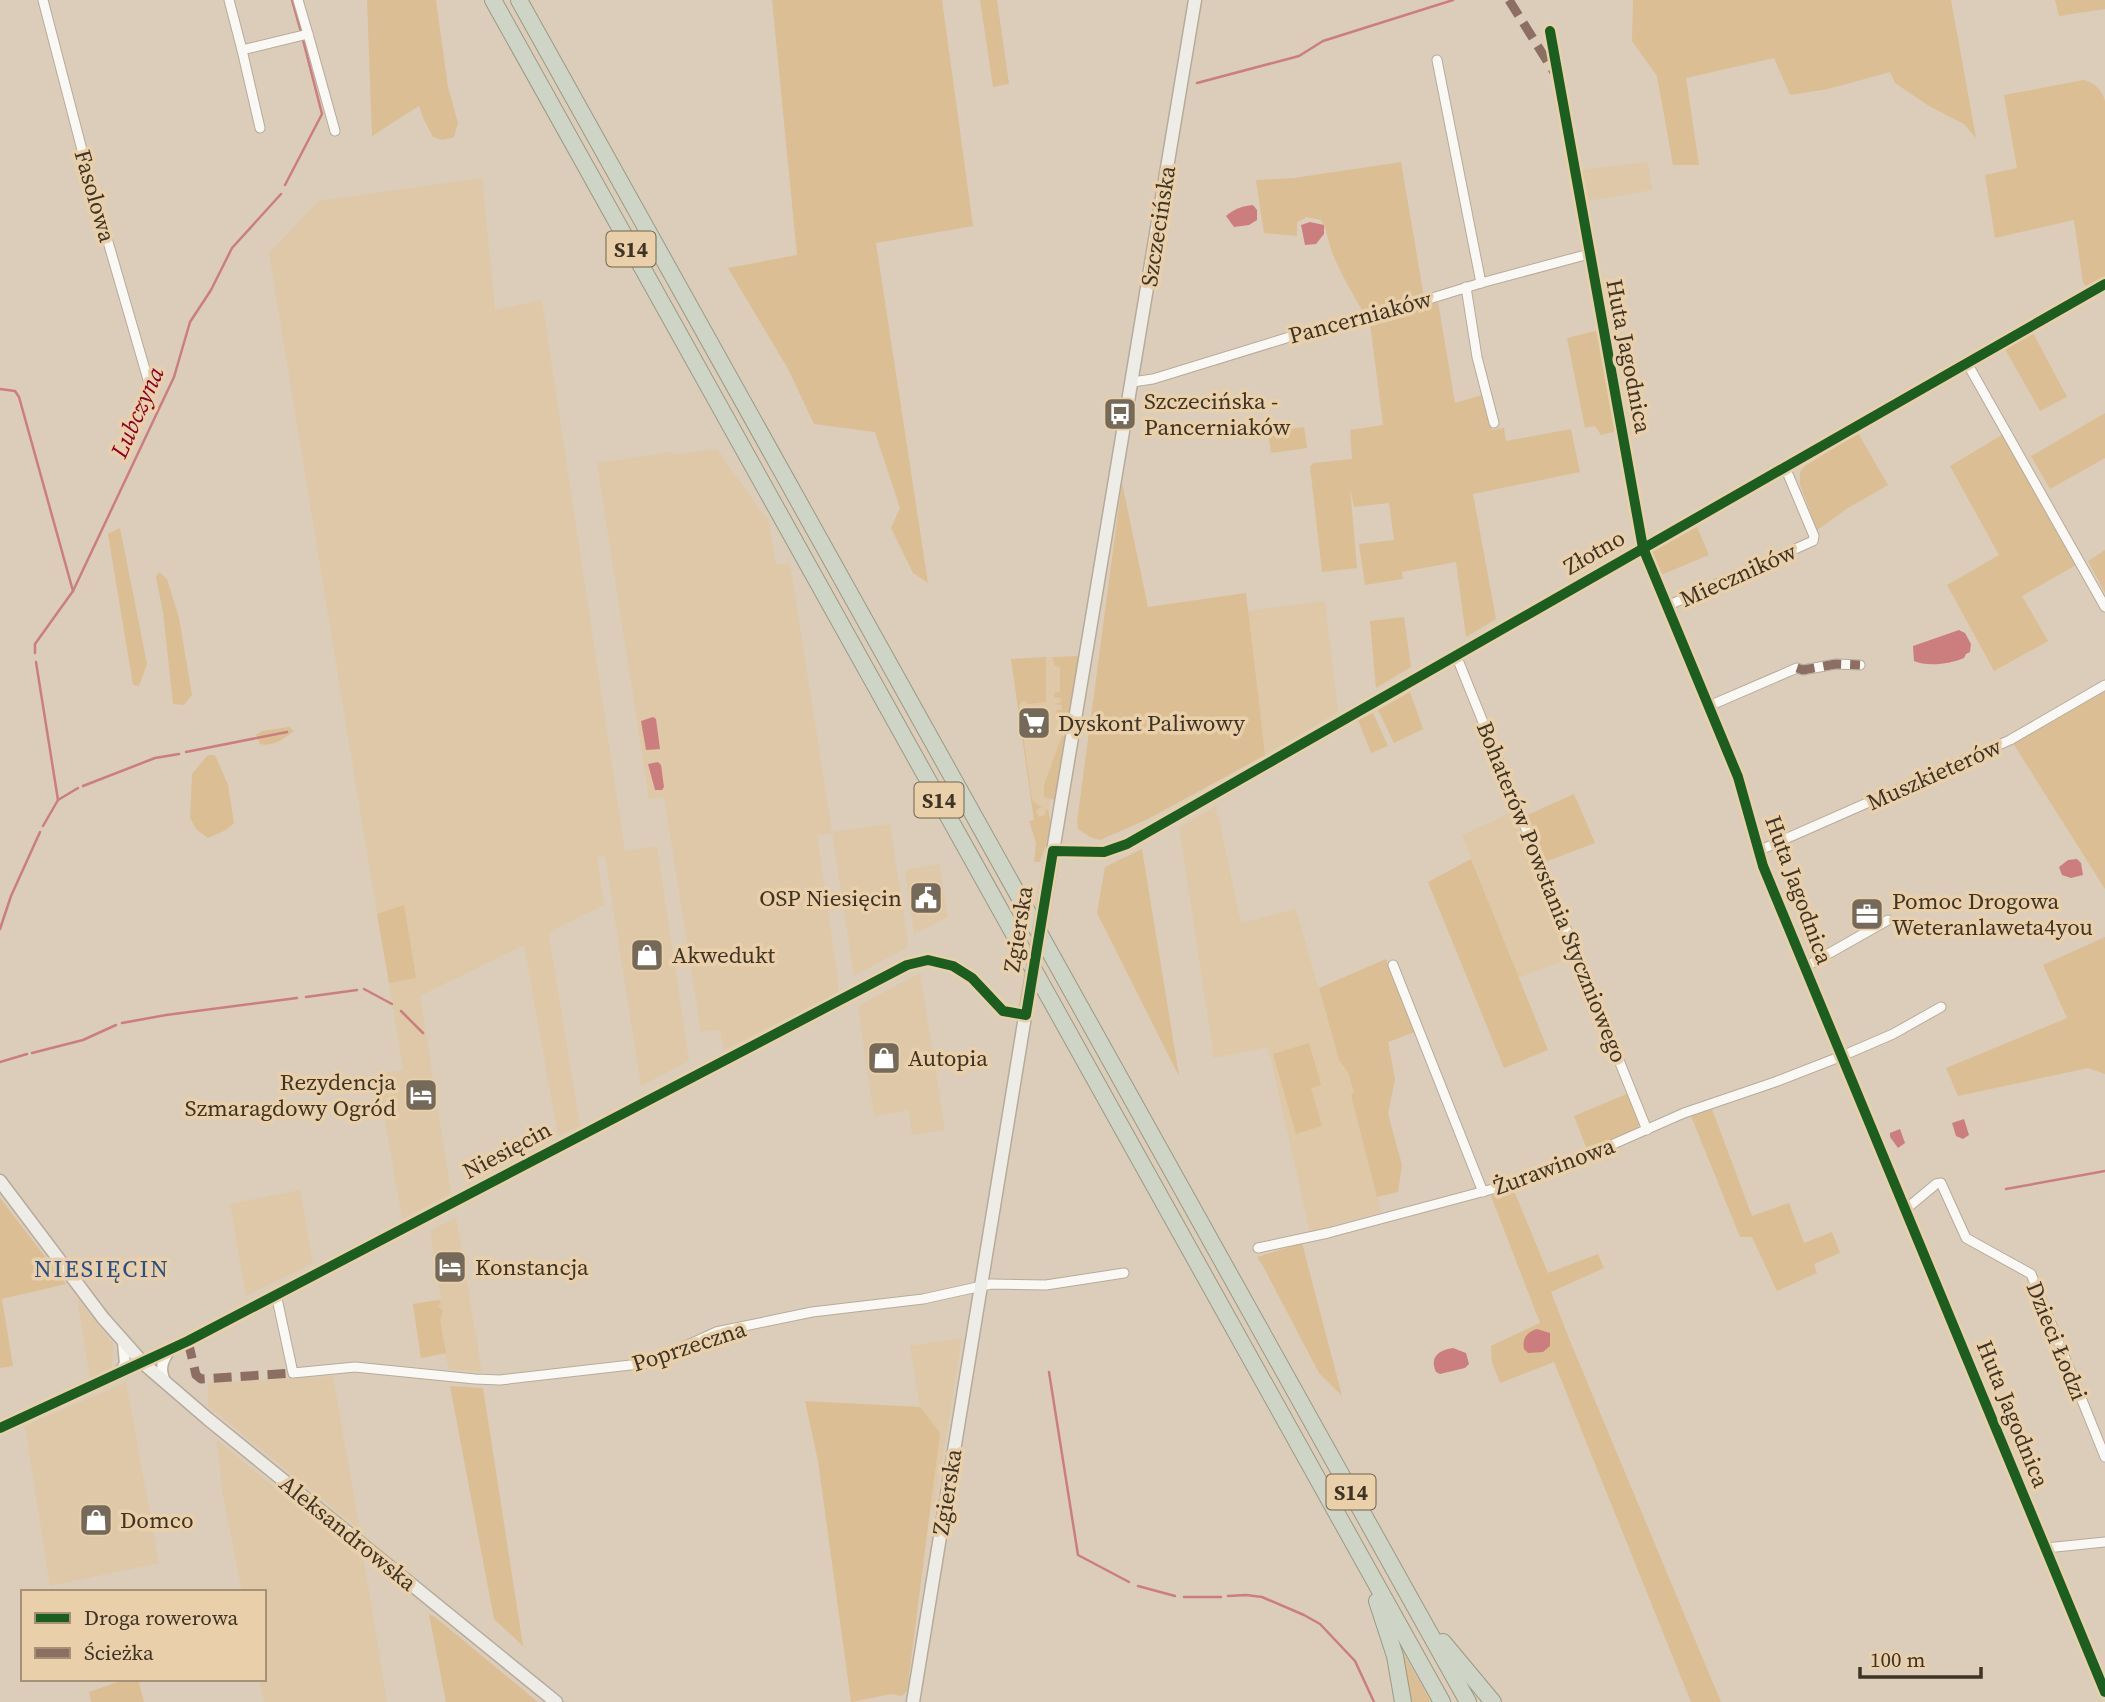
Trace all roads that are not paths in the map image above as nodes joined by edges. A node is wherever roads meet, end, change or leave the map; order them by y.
1 (43, 0) edge
2 (229, 0) edge
3 (299, 0) edge
4 (493, 0) edge
5 (519, 0) edge
6 (1195, 0) edge
7 (1550, 31) dead end
8 (308, 34) junction
9 (242, 50) junction
10 (1437, 60) dead end
11 (260, 128) dead end
12 (335, 131) dead end
13 (1589, 254) junction
14 (1481, 282) junction
15 (2105, 284) edge
16 (1466, 287) junction
17 (1967, 363) junction
18 (1132, 382) junction
19 (151, 390) dead end
20 (1494, 423) dead end
21 (1120, 453) joint
22 (1785, 467) junction
23 (1643, 548) junction
24 (1667, 606) junction
25 (2105, 607) edge
26 (1456, 655) junction
27 (1860, 666) dead end
28 (2105, 685) edge
29 (1709, 706) junction
30 (1053, 851) junction
31 (1758, 851) junction
32 (1888, 920) dead end
33 (1392, 965) dead end
34 (1805, 967) junction
35 (1941, 1007) dead end
36 (1026, 1015) junction
37 (1842, 1056) junction
38 (1647, 1130) junction
39 (0, 1181) edge
40 (1483, 1192) junction
41 (1906, 1209) junction
42 (1258, 1248) dead end
43 (1124, 1273) dead end
44 (980, 1287) junction
45 (276, 1294) junction
46 (123, 1342) junction
47 (170, 1350) junction
48 (142, 1363) junction
49 (116, 1376) junction
50 (173, 1390) junction
51 (0, 1428) edge
52 (2105, 1457) edge
53 (2105, 1542) edge
54 (2046, 1548) junction
55 (1364, 1563) junction
56 (1413, 1604) junction
57 (2105, 1692) edge
58 (556, 1702) edge
59 (913, 1702) edge
60 (1403, 1702) edge
61 (1442, 1702) edge
62 (1468, 1702) edge
63 (1493, 1702) edge

1 - 19 street, Fasolowa
2 - 9 street
3 - 8 street
4 - 55 highway, S14
5 - 56 highway, S14
6 - 18 main road, Szczecińska
7 - 13 street, Huta Jagodnica
8 - 9 street
8 - 12 street
9 - 11 street
10 - 14 street
13 - 14 street, Pancerniaków
13 - 23 street, Huta Jagodnica
14 - 16 street, Pancerniaków
15 - 17 street, Złotno
16 - 18 street, Pancerniaków
16 - 20 street
17 - 22 street, Złotno
17 - 25 street
18 - 21 main road, Szczecińska
21 - 30 main road, Zgierska
22 - 23 street, Złotno
22 - 24 street, Mieczników
23 - 24 street, Huta Jagodnica
23 - 26 street, Złotno
24 - 29 street, Huta Jagodnica
26 - 30 street, Złotno
26 - 38 street, Bohaterów Powstania Styczniowego
27 - 29 street
28 - 31 street, Muszkieterów
29 - 31 street, Huta Jagodnica
30 - 36 main road, Zgierska, bridge
31 - 34 street, Huta Jagodnica
32 - 34 street
33 - 40 street
34 - 37 street, Huta Jagodnica
35 - 37 street, Żurawinowa
36 - 44 main road, Zgierska
36 - 45 street, Niesięcin
37 - 38 street, Żurawinowa
37 - 41 street, Huta Jagodnica
38 - 40 street, Żurawinowa
39 - 46 main road, Aleksandrowska
40 - 42 street, Żurawinowa
41 - 52 street, Dzieci Łodzi
41 - 54 street, Huta Jagodnica
43 - 44 street, Poprzeczna
44 - 45 street, Poprzeczna
44 - 59 main road, Zgierska
45 - 47 street, Niesięcin
46 - 48 main road, Aleksandrowska
46 - 49 street
47 - 48 street, Niesięcin
47 - 50 street
48 - 49 street, Niesięcin
48 - 50 main road, Aleksandrowska
49 - 51 street, Niesięcin
50 - 58 main road, Aleksandrowska
53 - 54 street
54 - 57 street, Huta Jagodnica
55 - 60 highway
55 - 61 highway, S14
56 - 62 highway, S14
56 - 63 highway

